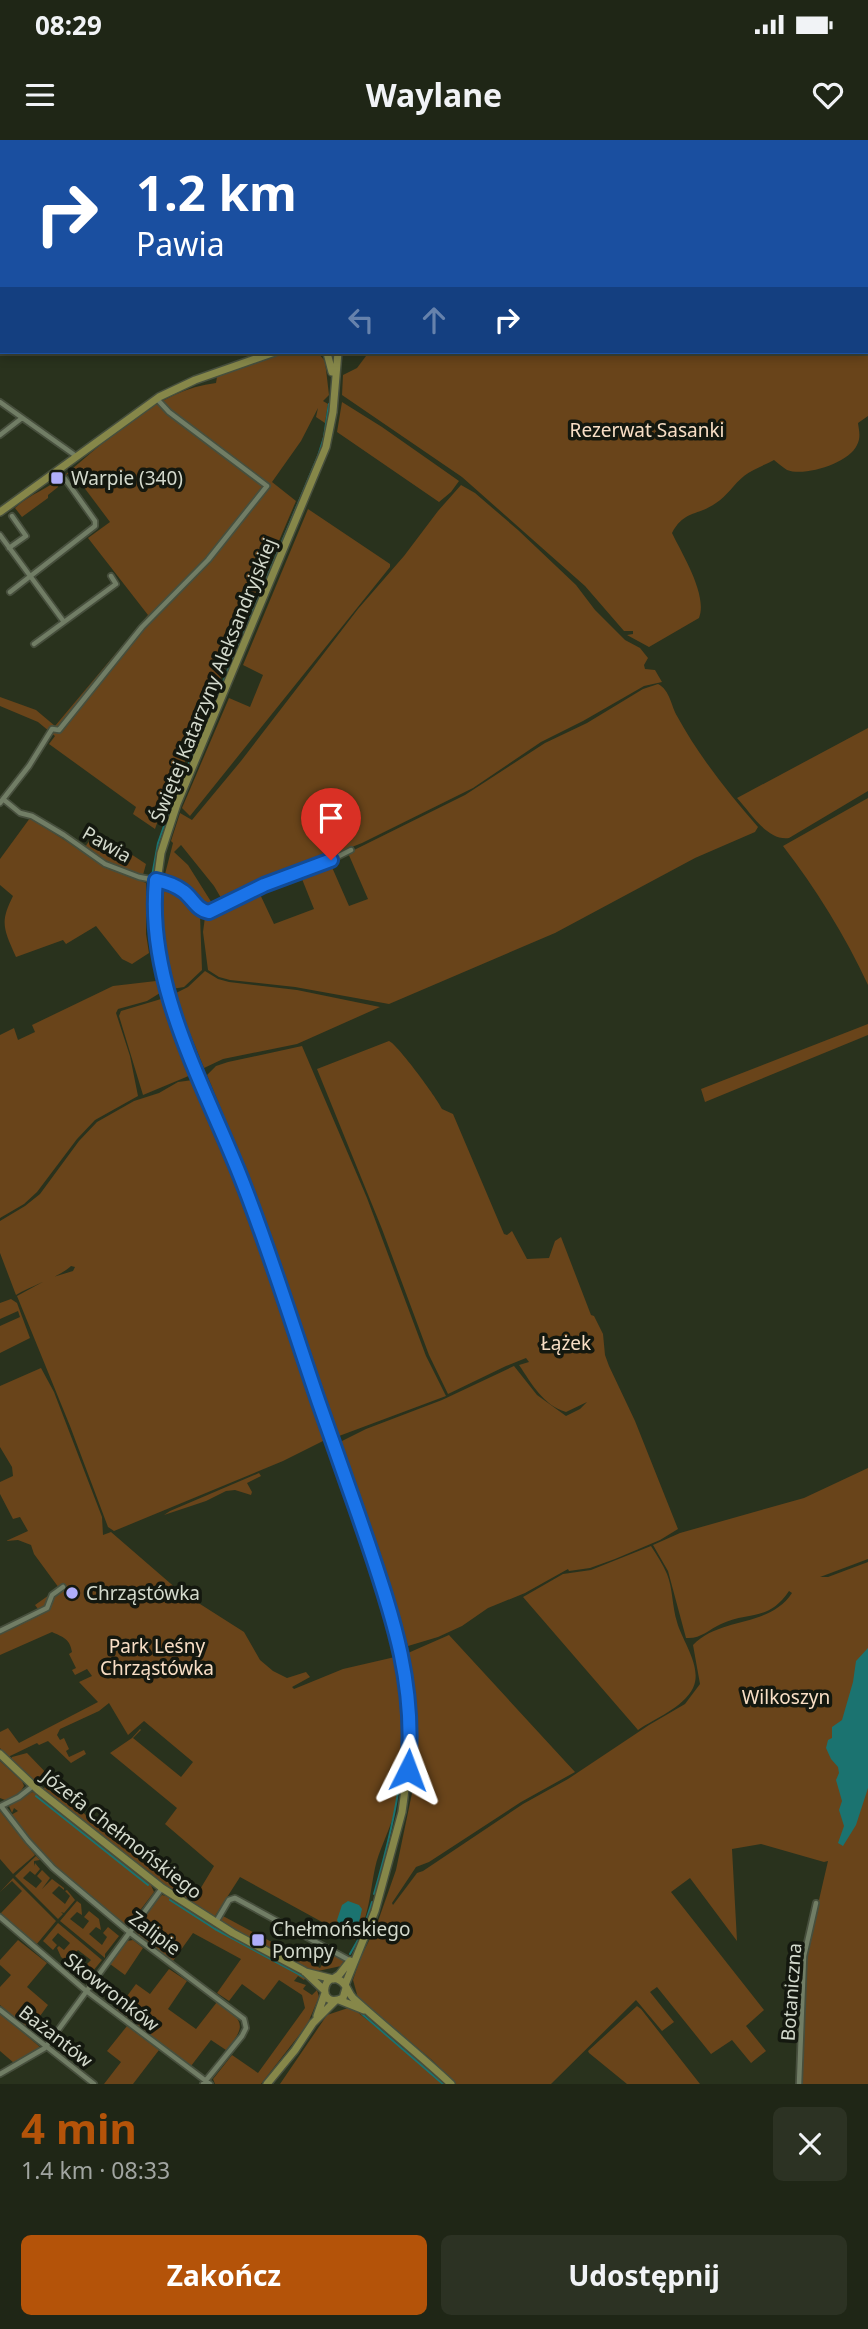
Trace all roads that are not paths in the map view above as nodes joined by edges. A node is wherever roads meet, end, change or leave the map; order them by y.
1 (258, 354) edge
2 (269, 354) edge
3 (326, 354) edge
4 (338, 354) edge
5 (242, 363) junction
6 (334, 380) junction
7 (157, 398) junction
8 (0, 402) edge
9 (22, 418) junction
10 (0, 435) edge
11 (76, 456) junction
12 (65, 479) dead end
13 (0, 512) edge
14 (12, 516) dead end
15 (0, 535) edge
16 (9, 548) junction
17 (30, 576) junction
18 (111, 576) dead end
19 (10, 592) dead end
20 (64, 622) junction
21 (34, 644) dead end
22 (2, 801) edge
23 (351, 850) dead end
24 (156, 880) junction
25 (63, 1587) dead end
26 (0, 1631) edge
27 (0, 1754) edge
28 (33, 1786) junction
29 (1, 1806) edge
30 (162, 1888) junction
31 (816, 1903) dead end
32 (0, 1917) edge
33 (215, 1922) junction
34 (129, 1932) junction
35 (352, 1958) junction
36 (304, 1972) junction
37 (333, 1979) junction
38 (345, 1986) junction
39 (85, 1990) junction
40 (325, 1991) junction
41 (337, 2000) junction
42 (0, 2010) edge
43 (365, 2010) junction
44 (313, 2023) junction
45 (45, 2048) junction
46 (0, 2074) edge
47 (206, 2083) edge
48 (94, 2084) edge
49 (267, 2084) edge
50 (451, 2084) edge
51 (799, 2084) edge

1 - 5 street
2 - 5 street
3 - 6 street, Świętej Katarzyny Aleksandryjskiej
4 - 6 street, Świętej Katarzyny Aleksandryjskiej
5 - 7 street
6 - 24 street, Świętej Katarzyny Aleksandryjskiej
7 - 11 street
7 - 22 street, Pawia
8 - 9 street
9 - 10 street
9 - 11 street
11 - 13 street
12 - 17 street
14 - 16 street
15 - 16 street
16 - 17 street
17 - 19 street
17 - 20 street
18 - 20 street
20 - 21 street
22 - 24 street, Pawia
23 - 24 street, Pawia
24 - 35 street, Świętej Katarzyny Aleksandryjskiej
25 - 26 street
27 - 28 street, Józefa Chełmońskiego
28 - 29 street
28 - 30 street, Józefa Chełmońskiego
29 - 34 street, Zalipie
30 - 33 street, Józefa Chełmońskiego
30 - 34 street
31 - 51 street, Botaniczna
32 - 39 street, Skowronków
33 - 35 street
33 - 36 street, Józefa Chełmońskiego
34 - 39 street
34 - 47 street, Zalipie
35 - 37 street, Świętej Katarzyny Aleksandryjskiej
35 - 38 street, Świętej Katarzyny Aleksandryjskiej
36 - 37 street, Józefa Chełmońskiego
36 - 40 street, Józefa Chełmońskiego
37 - 38 street
37 - 40 street
38 - 41 street
38 - 43 street
39 - 45 street
39 - 47 street, Skowronków
40 - 41 street
40 - 44 street
41 - 43 street
41 - 44 street
42 - 45 street, Bażantów
43 - 50 street
44 - 49 street
45 - 46 street
45 - 48 street, Bażantów

